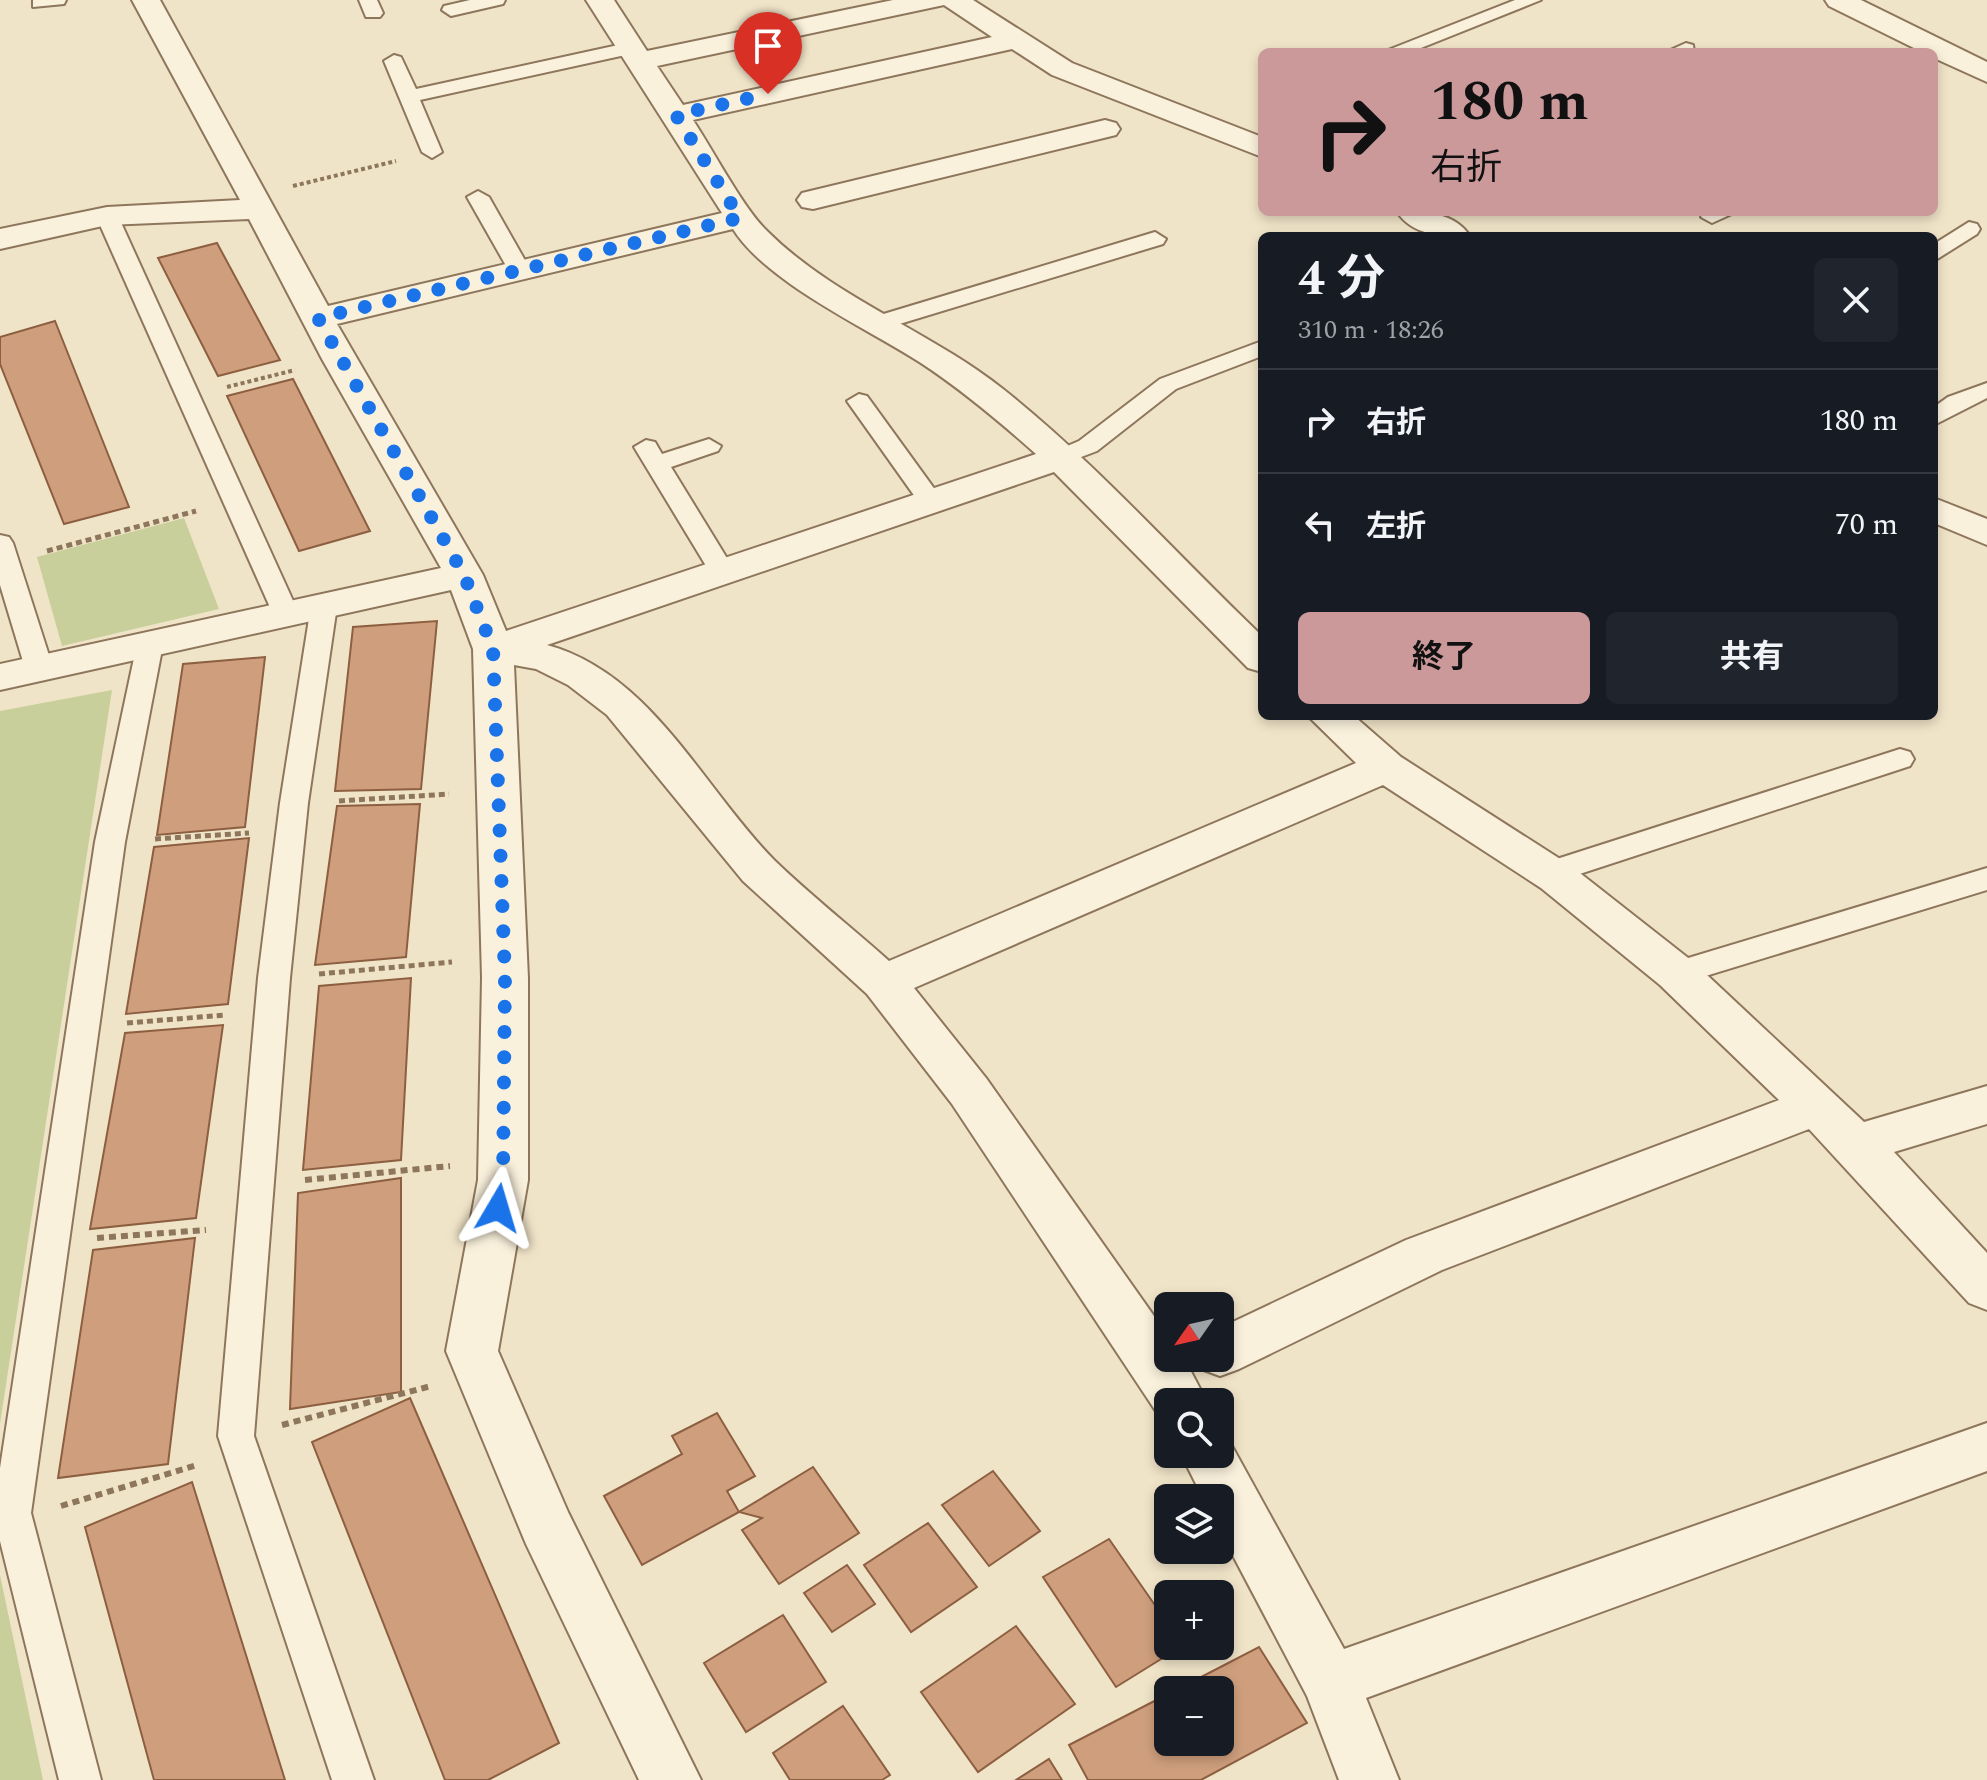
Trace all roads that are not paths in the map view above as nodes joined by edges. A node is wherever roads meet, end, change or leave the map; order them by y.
1 (146, 0) edge
2 (496, 0) edge
3 (600, 0) edge
4 (933, 0) edge
5 (954, 0) edge
6 (1532, 0) edge
7 (1839, 0) edge
8 (451, 10) dead end
9 (1016, 40) junction
10 (1404, 48) edge
11 (1936, 48) edge
12 (1938, 49) edge
13 (637, 54) junction
14 (394, 61) dead end
15 (1987, 73) edge
16 (411, 96) junction
17 (676, 115) junction
18 (1105, 129) dead end
19 (1258, 146) edge
20 (432, 152) road end
21 (478, 197) dead end
22 (813, 200) dead end
23 (258, 203) junction
24 (107, 216) junction
25 (1420, 216) edge
26 (740, 218) junction
27 (1969, 229) dead end
28 (1447, 232) edge
29 (0, 239) edge
30 (1155, 239) dead end
31 (1938, 251) edge
32 (520, 271) junction
33 (318, 318) junction
34 (875, 324) junction
35 (1258, 350) edge
36 (1987, 390) edge
37 (859, 401) dead end
38 (1938, 415) edge
39 (709, 446) dead end
40 (1060, 458) junction
41 (932, 503) junction
42 (1938, 511) edge
43 (1987, 533) edge
44 (3, 552) edge
45 (723, 573) junction
46 (464, 575) junction
47 (324, 606) junction
48 (286, 614) junction
49 (150, 644) junction
50 (493, 649) junction
51 (1258, 655) edge
52 (39, 668) junction
53 (0, 677) edge
54 (1333, 720) edge
55 (1900, 759) dead end
56 (1386, 767) junction
57 (1549, 873) junction
58 (1987, 879) edge
59 (1676, 973) junction
60 (883, 982) junction
61 (1987, 1105) edge
62 (1815, 1107) junction
63 (1856, 1144) junction
64 (1987, 1288) edge
65 (1234, 1346) edge
66 (1185, 1379) edge
67 (1987, 1447) edge
68 (1216, 1468) edge
69 (1331, 1682) junction
70 (659, 1776) edge
71 (80, 1780) edge
72 (353, 1780) edge
73 (1369, 1780) edge

1 - 23 street
2 - 8 lane
3 - 13 street
4 - 13 street
5 - 9 street
6 - 10 lane
7 - 11 street
9 - 17 street
9 - 19 street
12 - 15 street
13 - 16 lane
13 - 17 street
14 - 16 lane
16 - 20 lane
17 - 26 street
18 - 22 street
21 - 32 lane
23 - 24 street
23 - 33 street
24 - 29 street
24 - 48 lane
25 - 28 street
26 - 32 street
26 - 34 street
27 - 31 lane
30 - 34 lane
32 - 33 street
33 - 46 street
34 - 40 street
35 - 40 lane
36 - 38 lane
37 - 41 lane
39 - 45 lane
40 - 41 street
40 - 51 street
41 - 45 street
42 - 43 street
44 - 52 lane
45 - 50 street
46 - 47 street
46 - 50 street
47 - 48 street
47 - 72 lane
48 - 49 street
49 - 52 street
49 - 71 lane
50 - 60 street
50 - 70 street
52 - 53 street
54 - 56 street
55 - 57 lane
56 - 57 street
56 - 60 street
57 - 59 street
58 - 59 lane
59 - 62 street
60 - 66 street
61 - 63 street
62 - 63 street
62 - 65 street
63 - 64 street
67 - 69 street
68 - 69 street
69 - 73 street

